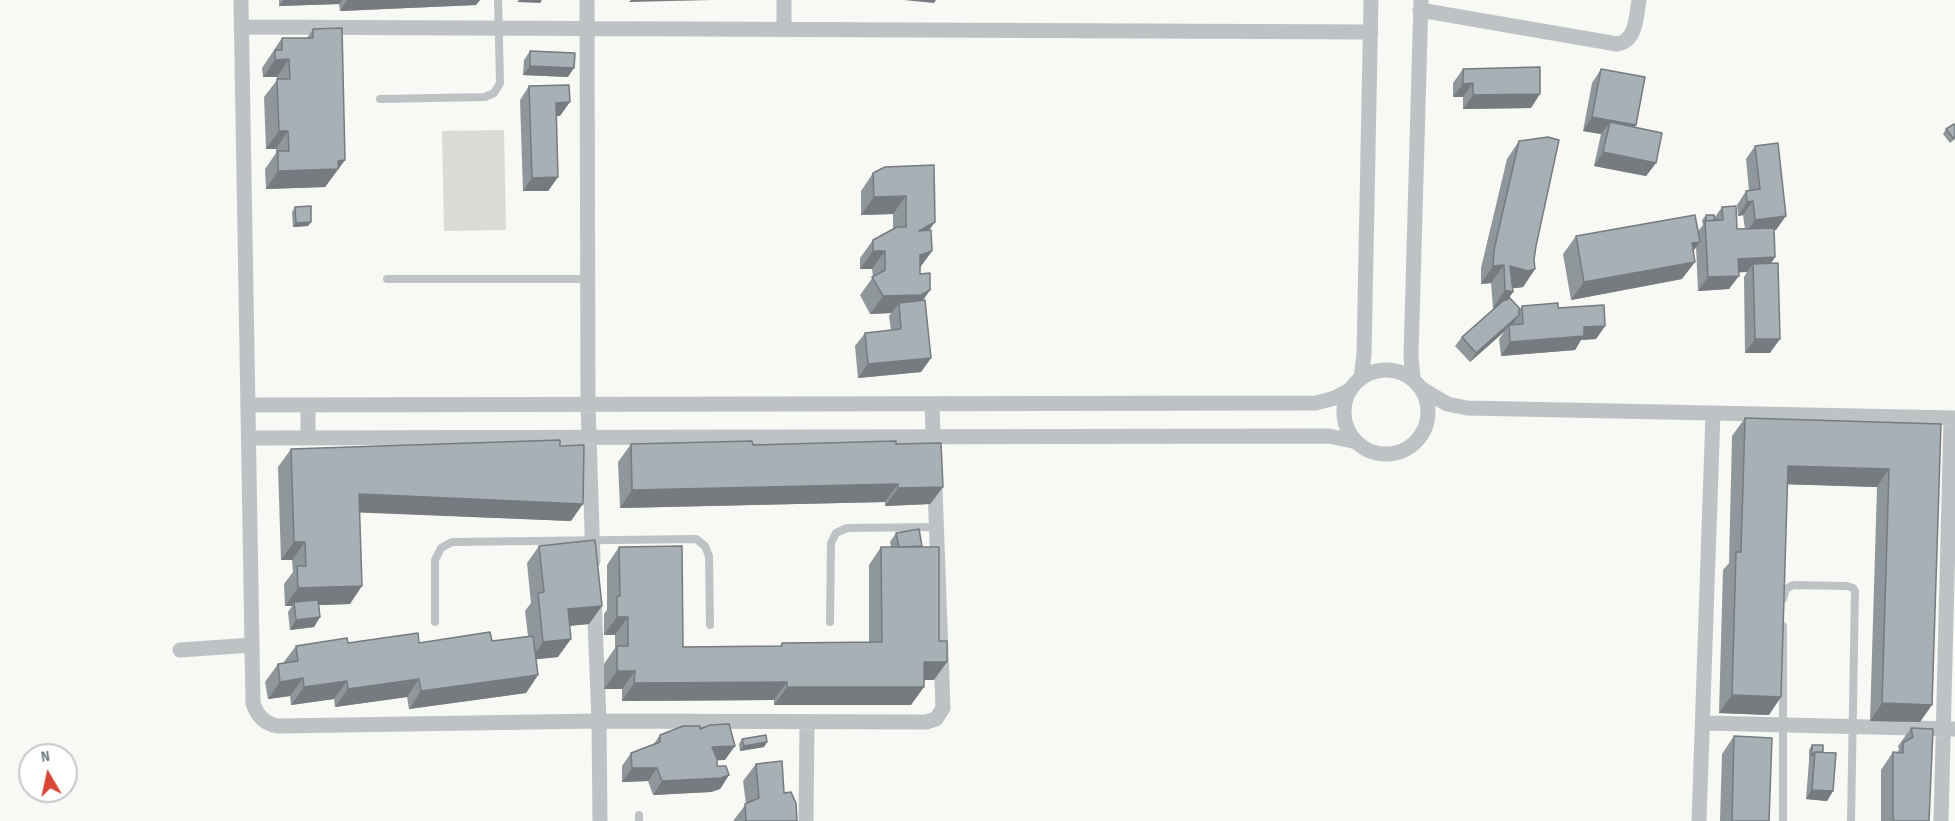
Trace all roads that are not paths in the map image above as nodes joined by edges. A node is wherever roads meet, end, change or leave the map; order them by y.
1 (241, 0) edge
2 (498, 0) edge
3 (587, 0) edge
4 (784, 0) edge
5 (1371, 0) edge
6 (1639, 0) edge
7 (1420, 5) edge
8 (241, 27) junction
9 (498, 28) junction
10 (587, 29) junction
11 (784, 30) junction
12 (1371, 32) junction
13 (380, 99) dead end
14 (387, 279) dead end
15 (588, 279) junction
16 (1356, 384) junction
17 (1417, 384) junction
18 (248, 405) junction
19 (932, 405) junction
20 (588, 406) junction
21 (308, 407) junction
22 (1467, 408) junction
23 (1713, 413) junction
24 (1953, 418) edge
25 (1425, 428) junction
26 (933, 436) junction
27 (308, 437) junction
28 (589, 437) junction
29 (249, 438) junction
30 (1357, 442) junction
31 (937, 527) junction
32 (592, 540) junction
33 (1783, 610) edge
34 (435, 622) dead end
35 (830, 622) dead end
36 (1783, 622) edge
37 (710, 625) dead end
38 (252, 645) junction
39 (180, 650) dead end
40 (599, 721) junction
41 (807, 722) junction
42 (1703, 723) junction
43 (1783, 725) junction
44 (1853, 727) junction
45 (1949, 729) edge
46 (600, 821) edge
47 (806, 821) edge
48 (1700, 821) edge
49 (1783, 821) edge
50 (1851, 821) edge
51 (1941, 821) edge

1 - 8 street
2 - 9 lane
3 - 10 street
4 - 11 street
5 - 12 street
6 - 7 street
7 - 17 street
8 - 9 street
8 - 18 street
9 - 10 street
9 - 13 lane
10 - 11 street
10 - 15 street
11 - 12 street
12 - 16 street
14 - 15 lane
15 - 20 street
16 - 17 street
16 - 19 street
16 - 30 street
17 - 22 street
17 - 25 street
18 - 21 street
18 - 29 street
19 - 20 street
19 - 26 street
20 - 21 street
20 - 28 street
21 - 27 street
22 - 23 street
22 - 25 street
23 - 24 street
23 - 42 street
24 - 45 street
25 - 30 street
26 - 28 street
26 - 30 street
26 - 31 street
27 - 28 street
27 - 29 street
28 - 32 street
29 - 38 street
31 - 35 lane
31 - 41 street
32 - 34 lane
32 - 37 lane
32 - 40 street
33 - 44 lane
36 - 43 lane
38 - 39 street
38 - 40 street
40 - 41 street
40 - 46 street
41 - 47 street
42 - 43 street
42 - 48 street
43 - 44 street
43 - 49 lane
44 - 45 street
44 - 50 lane
45 - 51 street

